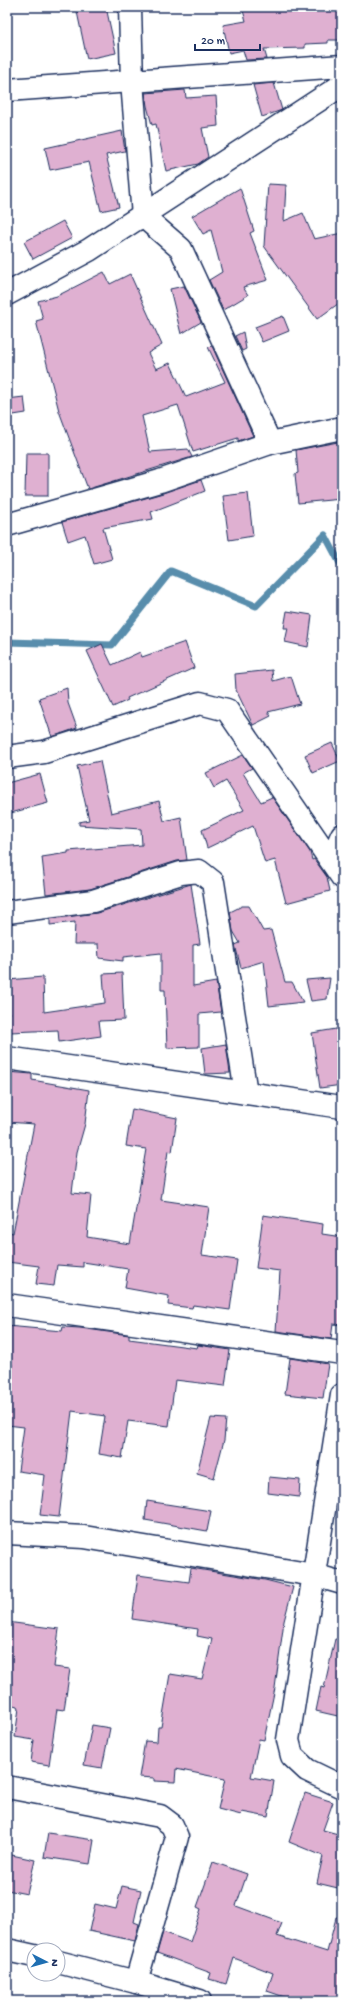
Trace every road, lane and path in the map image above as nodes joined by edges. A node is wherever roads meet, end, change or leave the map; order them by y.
1 (130, 7) edge
2 (342, 66) edge
3 (132, 82) junction
4 (342, 85) edge
5 (7, 90) edge
6 (143, 216) junction
7 (7, 294) edge
8 (342, 428) edge
9 (270, 443) junction
10 (7, 525) edge
11 (7, 757) edge
12 (342, 835) edge
13 (337, 869) edge
14 (7, 912) edge
15 (7, 1058) edge
16 (246, 1093) junction
17 (342, 1107) edge
18 (7, 1305) edge
19 (342, 1353) edge
20 (342, 1395) edge
21 (7, 1533) edge
22 (314, 1575) junction
23 (342, 1583) edge
24 (7, 1787) edge
25 (342, 1787) edge
26 (7, 1950) edge
27 (26, 1954) edge
28 (66, 1964) edge
29 (136, 1982) junction
30 (200, 2001) edge

1 - 3 street
2 - 3 street
3 - 5 street
3 - 6 street
4 - 6 street
6 - 7 street
6 - 9 street
8 - 9 street
9 - 10 street
11 - 13 street
12 - 13 street
14 - 16 street
15 - 16 street
16 - 17 street
18 - 19 street
20 - 22 street
21 - 22 street
22 - 23 street
22 - 25 street
24 - 29 street
26 - 27 street
28 - 29 street
29 - 30 street

